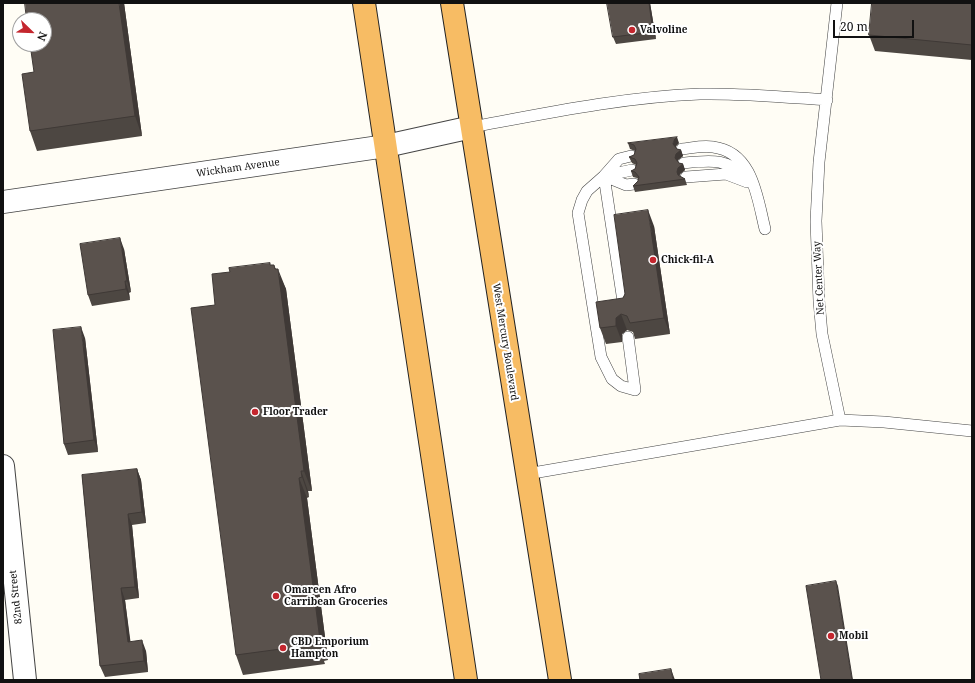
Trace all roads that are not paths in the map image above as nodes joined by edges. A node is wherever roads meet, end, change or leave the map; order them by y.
1 (364, 3) edge
2 (452, 3) edge
3 (837, 3) edge
4 (827, 100) junction
5 (472, 127) junction
6 (386, 146) junction
7 (682, 149) edge
8 (631, 156) edge
9 (684, 163) edge
10 (632, 170) edge
11 (604, 176) junction
12 (686, 177) dead end
13 (634, 184) edge
14 (753, 185) junction
15 (3, 202) edge
16 (764, 229) dead end
17 (624, 308) edge
18 (628, 337) edge
19 (840, 420) junction
20 (972, 431) edge
21 (3, 466) edge
22 (527, 474) junction
23 (25, 680) edge
24 (466, 680) edge
25 (560, 680) edge

1 - 6 highway
2 - 5 highway, West Mercury Boulevard
3 - 4 lane, Net Center Way
4 - 5 lane
4 - 19 lane, Net Center Way
5 - 6 street, Wickham Avenue
5 - 22 highway, West Mercury Boulevard
6 - 15 street, Wickham Avenue
6 - 24 highway
7 - 14 lane
8 - 11 lane
9 - 14 lane
10 - 11 lane
11 - 13 lane
11 - 17 lane
11 - 18 lane
12 - 14 lane
14 - 16 lane
19 - 20 lane
19 - 22 lane
21 - 23 street, 82nd Street
22 - 25 highway, West Mercury Boulevard

